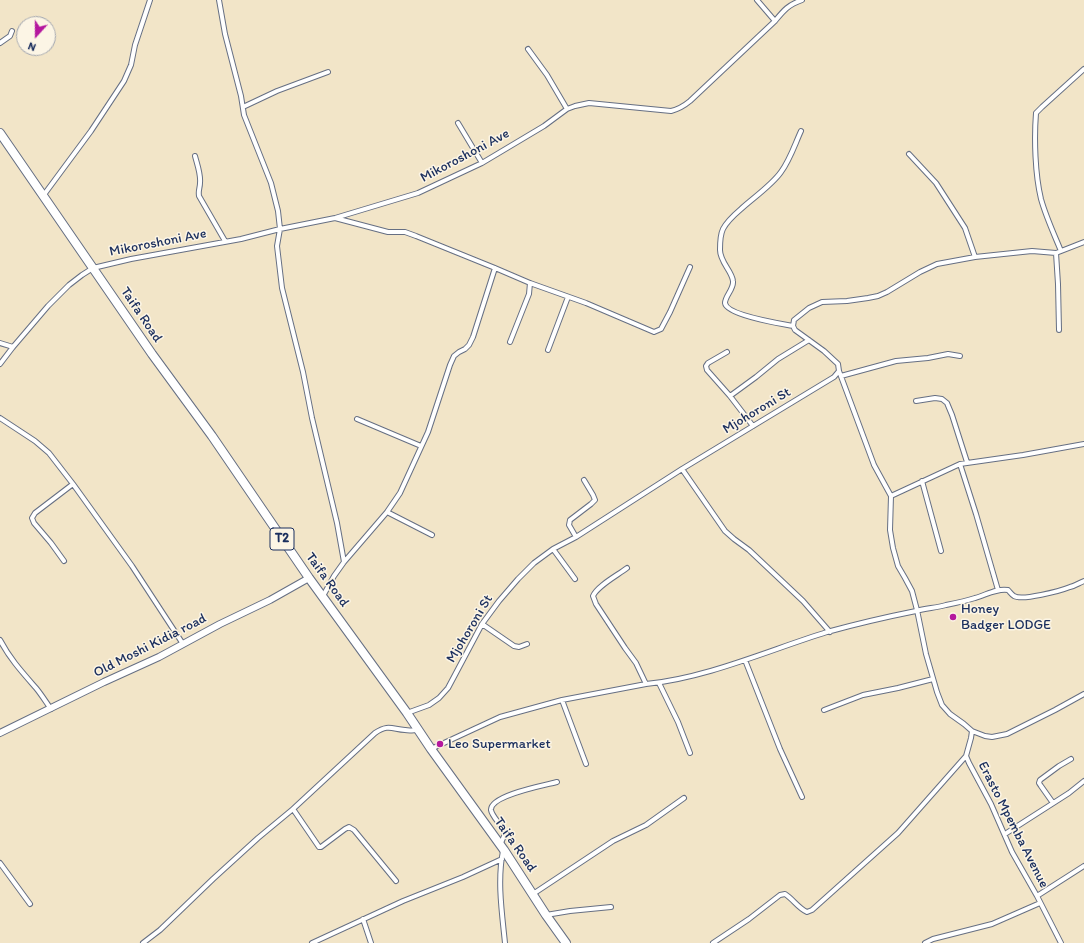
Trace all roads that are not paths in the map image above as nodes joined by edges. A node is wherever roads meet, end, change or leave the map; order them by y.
1 (150, 0) edge
2 (220, 0) edge
3 (758, 0) edge
4 (802, 0) edge
5 (775, 21) junction
6 (12, 31) dead end
7 (0, 43) edge
8 (528, 49) dead end
9 (1084, 70) edge
10 (328, 72) dead end
11 (243, 107) junction
12 (567, 109) junction
13 (458, 123) dead end
14 (802, 131) dead end
15 (0, 133) edge
16 (909, 154) dead end
17 (195, 156) dead end
18 (482, 163) junction
19 (43, 196) junction
20 (335, 218) junction
21 (280, 229) junction
22 (224, 241) junction
23 (1084, 242) edge
24 (1061, 251) junction
25 (1056, 252) junction
26 (975, 257) junction
27 (93, 268) junction
28 (495, 268) junction
29 (690, 268) dead end
30 (530, 283) junction
31 (568, 297) junction
32 (792, 326) junction
33 (1059, 330) dead end
34 (809, 340) junction
35 (510, 342) dead end
36 (0, 343) edge
37 (12, 347) junction
38 (548, 350) dead end
39 (727, 352) dead end
40 (960, 356) dead end
41 (0, 364) edge
42 (839, 371) junction
43 (841, 376) junction
44 (730, 396) junction
45 (916, 401) dead end
46 (0, 418) edge
47 (357, 420) dead end
48 (753, 426) junction
49 (1084, 444) edge
50 (421, 446) junction
51 (966, 462) junction
52 (960, 464) junction
53 (682, 470) junction
54 (584, 480) dead end
55 (922, 481) junction
56 (73, 484) junction
57 (891, 496) junction
58 (387, 512) junction
59 (432, 535) dead end
60 (576, 537) junction
61 (553, 549) junction
62 (940, 551) dead end
63 (64, 561) dead end
64 (344, 562) junction
65 (627, 568) dead end
66 (308, 578) junction
67 (575, 579) dead end
68 (1084, 581) edge
69 (998, 590) junction
70 (323, 596) junction
71 (918, 610) junction
72 (482, 624) junction
73 (830, 632) junction
74 (0, 640) edge
75 (183, 644) junction
76 (527, 644) dead end
77 (745, 660) junction
78 (933, 679) junction
79 (659, 683) junction
80 (646, 684) junction
81 (1084, 694) edge
82 (562, 700) junction
83 (51, 709) junction
84 (824, 710) dead end
85 (407, 713) junction
86 (419, 730) junction
87 (972, 731) junction
88 (0, 733) edge
89 (431, 749) junction
90 (690, 753) dead end
91 (966, 756) junction
92 (1072, 759) dead end
93 (586, 764) dead end
94 (1084, 781) edge
95 (557, 782) dead end
96 (802, 797) dead end
97 (684, 798) dead end
98 (1053, 803) junction
99 (293, 809) junction
100 (1005, 834) junction
101 (502, 848) junction
102 (502, 859) junction
103 (0, 863) edge
104 (1084, 866) edge
105 (396, 881) dead end
106 (533, 894) junction
107 (1037, 896) junction
108 (1040, 903) junction
109 (30, 904) dead end
110 (611, 907) dead end
111 (546, 915) junction
112 (363, 919) junction
113 (322, 938) junction
114 (143, 943) edge
115 (312, 943) edge
116 (324, 943) edge
117 (371, 943) edge
118 (505, 943) edge
119 (566, 943) edge
120 (713, 943) edge
121 (926, 943) edge
122 (1061, 943) edge

1 - 19 street
2 - 11 street
3 - 5 street
4 - 5 street, Mikoroshoni Ave
5 - 12 street, Mikoroshoni Ave
6 - 7 street
8 - 12 street
9 - 24 street
10 - 11 street
11 - 21 street
12 - 18 street, Mikoroshoni Ave
13 - 18 street
14 - 32 street
15 - 19 highway, Taifa Road / T2
16 - 26 street
17 - 22 street
18 - 20 street, Mikoroshoni Ave
19 - 27 highway, Taifa Road / T2
20 - 21 street, Mikoroshoni Ave
20 - 28 street
21 - 22 street, Mikoroshoni Ave
21 - 64 street
22 - 27 street, Mikoroshoni Ave
23 - 24 street
24 - 25 street
25 - 26 street
25 - 33 street
26 - 32 street
27 - 37 street, Mikoroshoni Ave
27 - 66 highway, Taifa Road / T2
28 - 30 street
28 - 50 street
29 - 31 street
30 - 31 street
30 - 35 street
31 - 38 street
32 - 34 street
34 - 42 street
34 - 44 street
36 - 37 street
37 - 41 street, Mikoroshoni Ave
39 - 44 street
40 - 43 street
42 - 43 street
42 - 48 street, Mjohoroni St
43 - 57 street
44 - 48 street
45 - 51 street
46 - 56 street
47 - 50 street
48 - 53 street, Mjohoroni St
49 - 51 street
50 - 58 street
51 - 52 street
52 - 55 street
52 - 69 street
53 - 60 street, Mjohoroni St
53 - 73 street
54 - 60 street
55 - 57 street
55 - 62 street
56 - 63 street
56 - 75 street
57 - 71 street
58 - 59 street
58 - 64 street
60 - 61 street, Mjohoroni St
61 - 67 street
61 - 72 street, Mjohoroni St
64 - 70 street
65 - 80 street
66 - 70 highway, Taifa Road / T2
66 - 75 street, Old Moshi Kidia road
68 - 69 street
69 - 71 street
70 - 85 highway, Taifa Road / T2
71 - 73 street
71 - 78 street
72 - 76 street
72 - 85 street, Mjohoroni St
73 - 77 street
74 - 83 street
75 - 83 street, Old Moshi Kidia road
77 - 79 street
77 - 96 street
78 - 84 street
78 - 87 street
79 - 80 street
79 - 90 street
80 - 82 street
81 - 87 street
82 - 89 street
82 - 93 street
83 - 88 street, Old Moshi Kidia road
85 - 86 highway, Taifa Road / T2
86 - 89 highway, Taifa Road / T2
86 - 99 street
87 - 91 street, Erasto Mpemba Avenue
89 - 101 highway, Taifa Road / T2
91 - 100 street, Erasto Mpemba Avenue
91 - 120 street
92 - 98 street
94 - 98 street
95 - 101 street
97 - 106 street
98 - 100 street
99 - 105 street
99 - 114 street
100 - 107 street, Erasto Mpemba Avenue
101 - 102 street
101 - 106 highway, Taifa Road / T2
102 - 112 street
102 - 118 street
103 - 109 street
104 - 107 street
106 - 111 highway, Taifa Road / T2
107 - 108 street, Erasto Mpemba Avenue
108 - 121 street
108 - 122 street, Erasto Mpemba Avenue
110 - 111 street
111 - 119 highway, Taifa Road / T2
112 - 113 street
112 - 117 street
113 - 115 street
113 - 116 street

